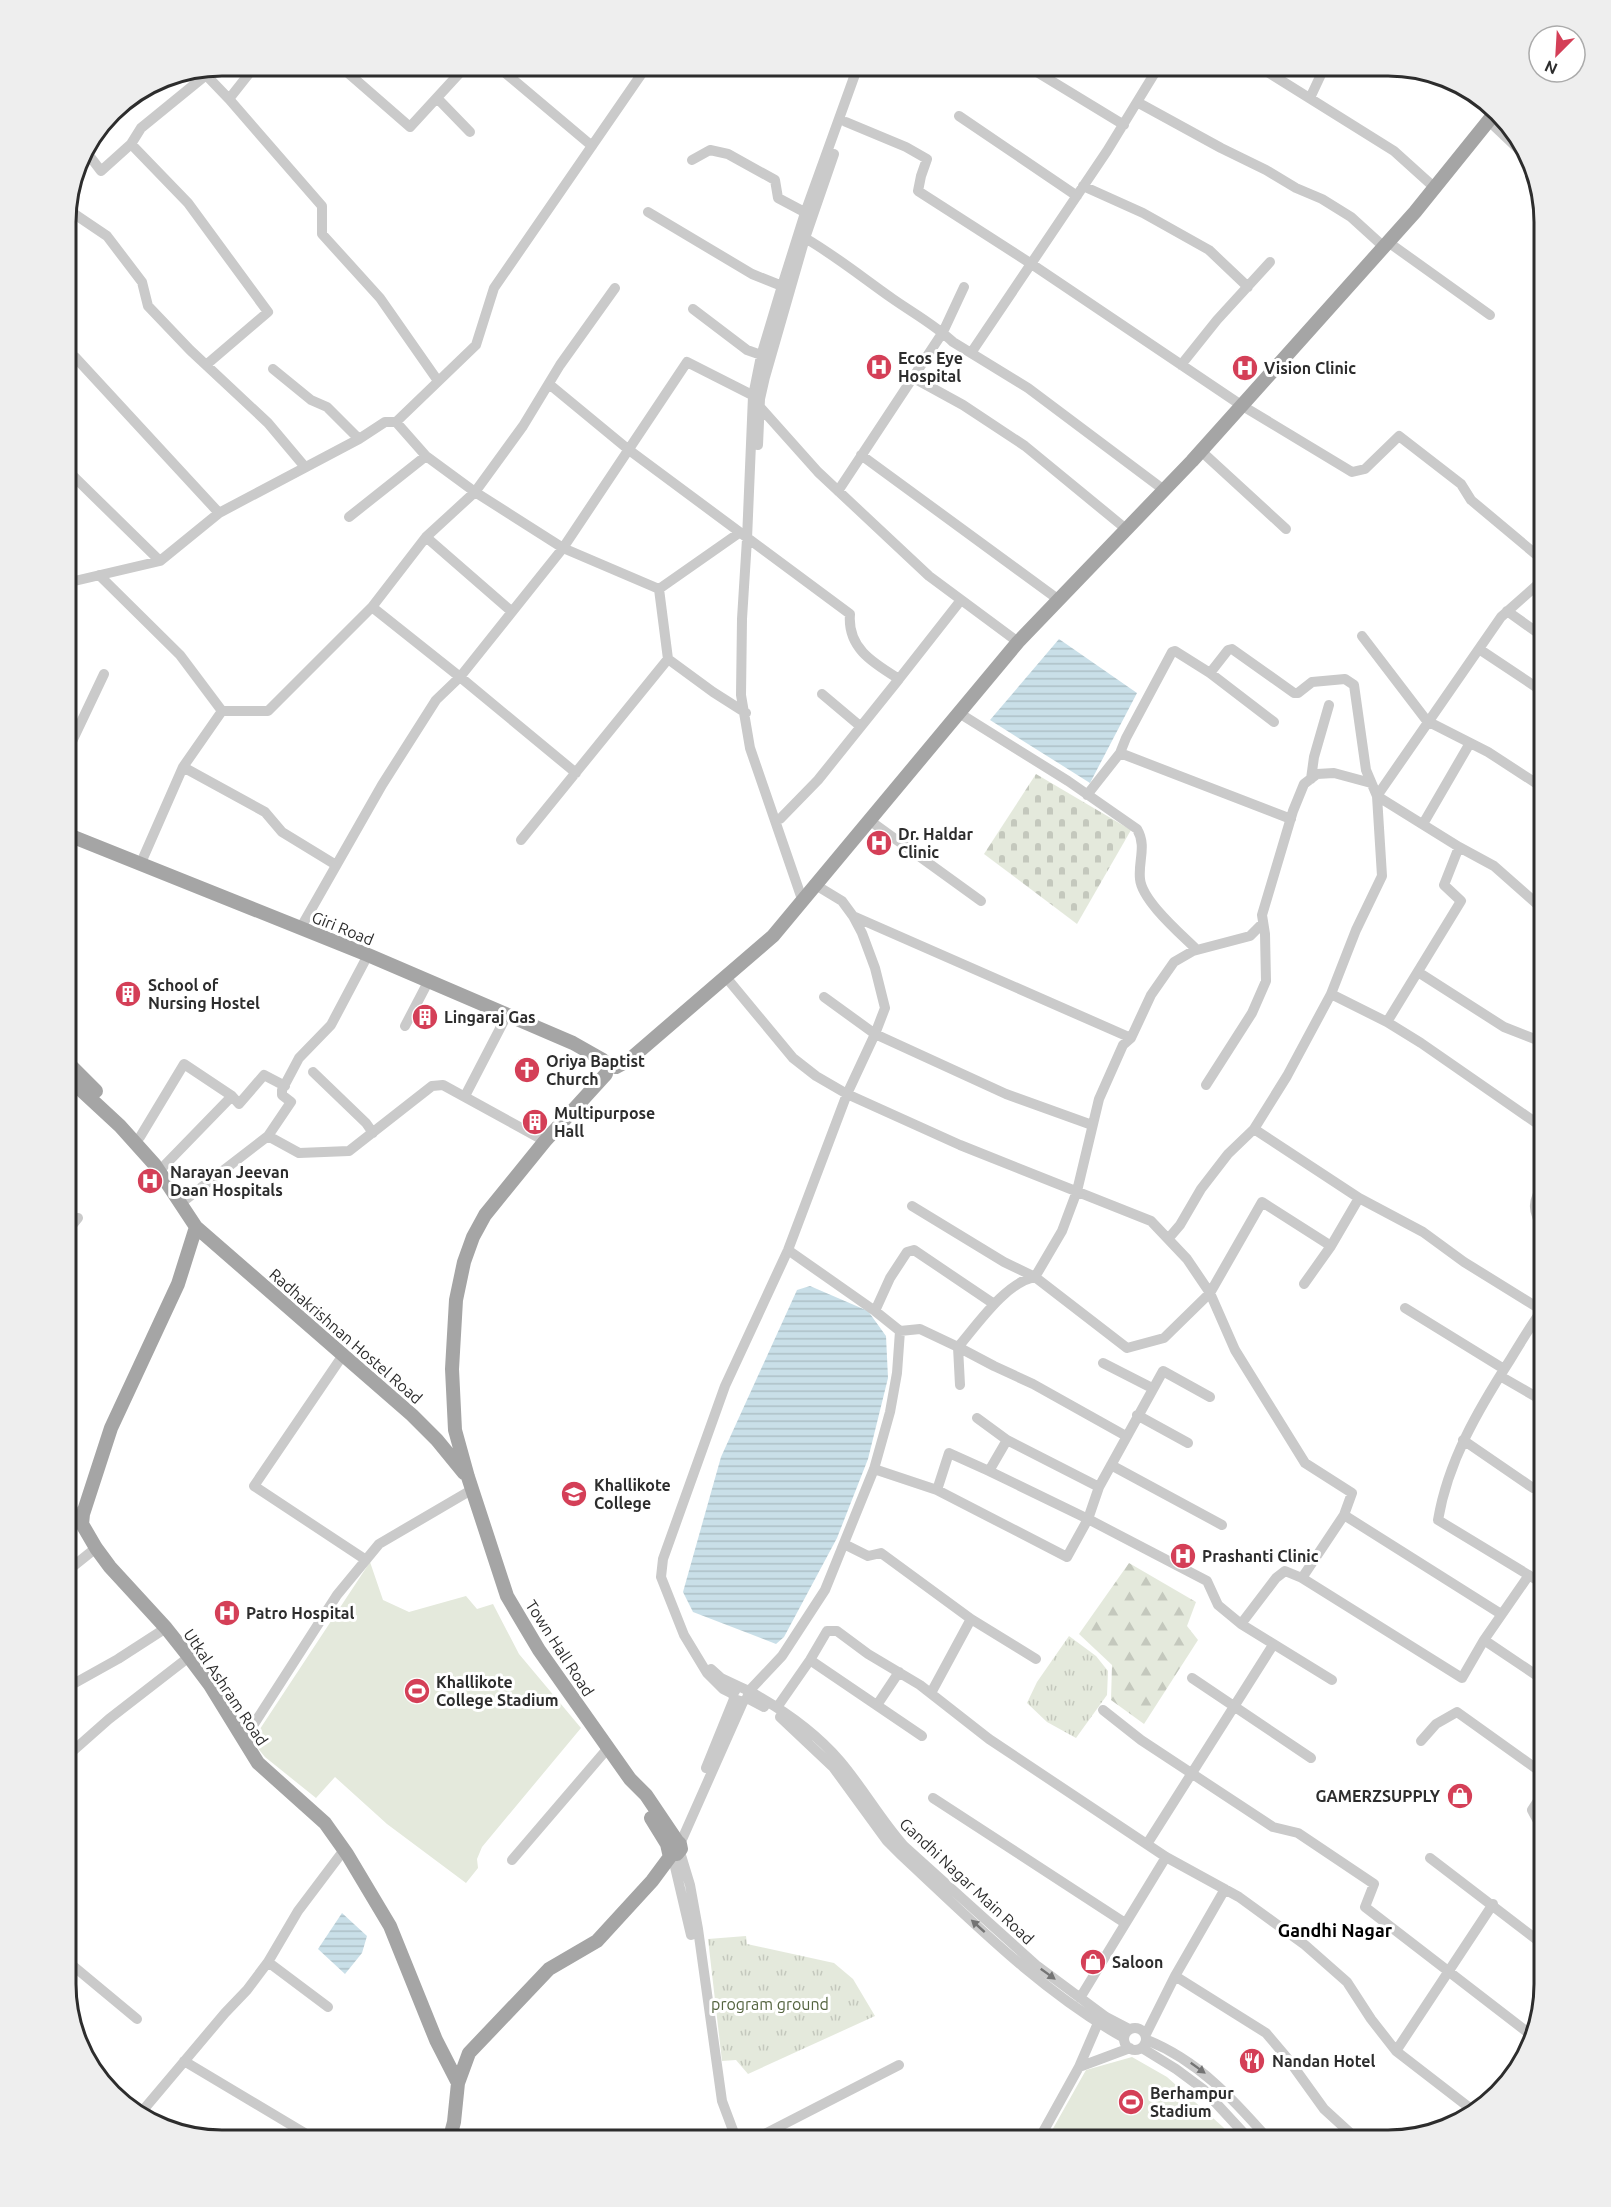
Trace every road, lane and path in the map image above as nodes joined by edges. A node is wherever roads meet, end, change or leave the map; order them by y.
1 (247, 76) edge
2 (352, 76) edge
3 (457, 76) edge
4 (509, 76) edge
5 (640, 76) edge
6 (208, 77) edge
7 (855, 77) edge
8 (861, 77) edge
9 (1045, 77) edge
10 (1153, 77) edge
11 (1276, 77) edge
12 (1320, 77) edge
13 (202, 78) edge
14 (1310, 98) junction
15 (229, 99) junction
16 (438, 99) junction
17 (1137, 102) junction
18 (959, 116) dead end
19 (1492, 118) edge
20 (846, 122) junction
21 (1124, 125) junction
22 (470, 132) dead end
23 (131, 144) junction
24 (592, 146) junction
25 (92, 159) edge
26 (692, 160) dead end
27 (1083, 186) junction
28 (1435, 188) junction
29 (1077, 196) junction
30 (648, 212) dead end
31 (809, 215) junction
32 (77, 216) edge
33 (805, 238) junction
34 (1386, 245) junction
35 (1270, 262) dead end
36 (1030, 263) junction
37 (964, 287) dead end
38 (1248, 287) junction
39 (615, 288) dead end
40 (786, 288) junction
41 (693, 309) dead end
42 (1490, 315) dead end
43 (943, 332) junction
44 (971, 353) junction
45 (765, 357) junction
46 (77, 359) edge
47 (206, 365) junction
48 (1181, 365) junction
49 (273, 369) dead end
50 (912, 377) junction
51 (438, 381) junction
52 (549, 384) junction
53 (758, 401) junction
54 (1241, 405) junction
55 (396, 422) junction
56 (358, 439) junction
57 (629, 450) junction
58 (1200, 451) junction
59 (861, 455) junction
60 (426, 456) junction
61 (305, 467) junction
62 (77, 480) edge
63 (838, 490) junction
64 (1164, 490) junction
65 (475, 492) junction
66 (219, 513) junction
67 (349, 517) dead end
68 (1126, 529) junction
69 (1286, 529) dead end
70 (426, 537) junction
71 (747, 538) junction
72 (563, 548) junction
73 (1534, 552) edge
74 (160, 561) junction
75 (99, 575) junction
76 (77, 580) edge
77 (1534, 588) edge
78 (658, 589) junction
79 (961, 600) junction
80 (1059, 600) junction
81 (372, 607) junction
82 (511, 611) junction
83 (1507, 611) junction
84 (1534, 630) edge
85 (1362, 636) dead end
86 (1018, 642) junction
87 (1479, 649) junction
88 (668, 659) junction
89 (1210, 673) junction
90 (104, 674) dead end
91 (460, 677) junction
92 (898, 679) junction
93 (1534, 686) edge
94 (822, 694) dead end
95 (1329, 705) dead end
96 (222, 711) junction
97 (746, 713) junction
98 (959, 713) junction
99 (1274, 722) dead end
100 (1428, 722) junction
101 (860, 726) junction
102 (77, 731) edge
103 (1470, 743) junction
104 (1120, 753) junction
105 (183, 767) junction
106 (576, 773) junction
107 (1311, 779) junction
108 (1534, 782) edge
109 (1371, 783) junction
110 (1087, 795) junction
111 (1377, 796) junction
112 (780, 819) junction
113 (1291, 819) junction
114 (869, 820) junction
115 (1423, 824) junction
116 (77, 838) edge
117 (520, 840) dead end
118 (1459, 847) junction
119 (140, 865) junction
120 (336, 865) junction
121 (808, 892) junction
122 (981, 901) dead end
123 (1534, 901) edge
124 (853, 916) junction
125 (1263, 923) junction
126 (300, 929) junction
127 (1197, 950) junction
128 (368, 955) junction
129 (1418, 972) junction
130 (725, 976) junction
131 (428, 982) junction
132 (1331, 994) junction
133 (824, 997) dead end
134 (507, 1015) junction
135 (1387, 1022) junction
136 (405, 1026) dead end
137 (875, 1034) junction
138 (1131, 1038) junction
139 (1534, 1039) edge
140 (608, 1067) junction
141 (77, 1072) edge
142 (313, 1072) dead end
143 (1206, 1085) dead end
144 (77, 1086) edge
145 (285, 1086) junction
146 (847, 1094) junction
147 (232, 1096) junction
148 (465, 1096) junction
149 (1534, 1122) edge
150 (1092, 1125) junction
151 (1254, 1129) junction
152 (373, 1133) junction
153 (268, 1136) junction
154 (140, 1137) junction
155 (545, 1141) junction
156 (163, 1167) junction
157 (1077, 1191) junction
158 (1359, 1198) junction
159 (185, 1206) junction
160 (912, 1206) dead end
161 (196, 1227) junction
162 (1168, 1239) junction
163 (1331, 1246) junction
164 (788, 1250) junction
165 (1035, 1277) junction
166 (1304, 1284) dead end
167 (1210, 1293) junction
168 (1534, 1303) edge
169 (994, 1304) junction
170 (1405, 1308) dead end
171 (875, 1311) junction
172 (1534, 1324) edge
173 (900, 1331) junction
174 (958, 1347) junction
175 (343, 1355) junction
176 (1103, 1363) dead end
177 (1502, 1372) junction
178 (960, 1385) dead end
179 (1152, 1389) junction
180 (1534, 1394) edge
181 (1210, 1397) dead end
182 (1137, 1415) junction
183 (977, 1418) dead end
184 (455, 1431) junction
185 (1126, 1436) junction
186 (437, 1440) junction
187 (1006, 1440) junction
188 (1462, 1440) junction
189 (1188, 1443) dead end
190 (1111, 1465) junction
191 (874, 1469) junction
192 (989, 1471) junction
193 (470, 1483) junction
194 (1099, 1487) junction
195 (1534, 1488) edge
196 (937, 1490) junction
197 (76, 1512) edge
198 (83, 1514) junction
199 (1344, 1515) junction
200 (1088, 1519) junction
201 (1222, 1525) dead end
202 (844, 1544) junction
203 (96, 1548) junction
204 (366, 1560) junction
205 (76, 1564) edge
206 (1529, 1575) junction
207 (1302, 1578) junction
208 (1534, 1578) edge
209 (1501, 1614) junction
210 (971, 1619) junction
211 (1241, 1624) junction
212 (166, 1628) junction
213 (1484, 1640) junction
214 (1273, 1644) junction
215 (189, 1657) junction
216 (1036, 1659) dead end
217 (810, 1660) junction
218 (899, 1672) junction
219 (1534, 1674) edge
220 (1192, 1678) dead end
221 (1332, 1680) dead end
222 (76, 1682) edge
223 (931, 1693) junction
224 (741, 1695) junction
225 (877, 1705) junction
226 (778, 1706) junction
227 (1235, 1708) junction
228 (1103, 1710) dead end
229 (922, 1736) dead end
230 (243, 1741) junction
231 (1421, 1741) dead end
232 (76, 1748) edge
233 (608, 1748) junction
234 (1311, 1758) dead end
235 (1534, 1767) edge
236 (1192, 1774) junction
237 (933, 1798) dead end
238 (1147, 1844) junction
239 (675, 1847) junction
240 (344, 1850) junction
241 (1166, 1857) junction
242 (1430, 1858) dead end
243 (512, 1860) dead end
244 (1225, 1889) junction
245 (1493, 1904) junction
246 (1125, 1923) junction
247 (1534, 1937) edge
248 (268, 1962) junction
249 (76, 1968) edge
250 (1448, 1970) junction
251 (1175, 1976) junction
252 (1080, 1998) junction
253 (328, 2007) dead end
254 (137, 2019) dead end
255 (1098, 2024) junction
256 (1527, 2031) edge
257 (1127, 2038) junction
258 (1145, 2041) junction
259 (1396, 2051) junction
260 (184, 2061) junction
261 (900, 2065) dead end
262 (1079, 2067) junction
263 (458, 2083) junction
264 (1468, 2107) edge
265 (145, 2108) edge
266 (300, 2130) edge
267 (452, 2130) edge
268 (725, 2130) edge
269 (733, 2130) edge
270 (773, 2130) edge
271 (1044, 2130) edge
272 (1241, 2130) edge
273 (1260, 2130) edge
274 (1347, 2130) edge

1 - 15 street
2 - 16 street
3 - 16 street
4 - 24 street
5 - 24 street
6 - 15 street
7 - 31 street
8 - 20 street
9 - 21 street
10 - 17 street
11 - 14 street
12 - 14 street
13 - 23 street
14 - 28 street
15 - 51 street
16 - 22 street
17 - 21 street
17 - 34 street
18 - 29 street
19 - 28 main road, Town Hall Road
20 - 31 street
20 - 36 street
21 - 27 street
23 - 25 street
23 - 47 street
24 - 51 street
26 - 31 street
27 - 29 street
27 - 38 street
28 - 34 main road, Town Hall Road
29 - 36 street
30 - 40 street
31 - 33 street
31 - 40 street
32 - 47 street
33 - 40 street
33 - 43 street
34 - 42 street
34 - 54 main road, Town Hall Road
35 - 38 street
36 - 44 street
36 - 48 street
37 - 43 street
38 - 48 street
39 - 52 street
40 - 45 street
41 - 45 street
43 - 44 street
43 - 50 street
44 - 64 street
45 - 53 street
46 - 66 street
47 - 61 street
48 - 54 street
49 - 56 street
50 - 59 street
50 - 68 street
51 - 55 street
52 - 57 street
52 - 65 street
53 - 57 street
53 - 63 street
53 - 71 street
54 - 58 main road, Town Hall Road
54 - 73 street
55 - 56 street
55 - 60 street
56 - 61 street
57 - 71 street
57 - 72 street
58 - 64 main road, Town Hall Road
58 - 69 street
59 - 63 street
59 - 80 street
60 - 65 street
60 - 67 street
61 - 66 street
62 - 74 street
63 - 79 street
64 - 68 main road, Town Hall Road
65 - 70 street
65 - 72 street
66 - 74 street
68 - 80 main road, Town Hall Road
70 - 81 street
70 - 82 street
71 - 78 street
71 - 92 street
71 - 97 street
72 - 78 street
72 - 82 street
74 - 75 street
75 - 76 street
75 - 96 street
77 - 83 street
78 - 88 street
79 - 86 street
79 - 92 street
80 - 86 main road, Town Hall Road
81 - 91 street
81 - 96 street
82 - 91 street
83 - 84 street
83 - 87 street
85 - 100 street
86 - 98 main road, Town Hall Road
87 - 93 street
87 - 100 street
88 - 97 street
88 - 106 street
89 - 99 street
89 - 104 street
89 - 109 street
90 - 102 street
91 - 106 street
91 - 120 street
92 - 101 street
94 - 101 street
95 - 107 street
96 - 105 street
97 - 112 street
97 - 121 street
98 - 110 street
98 - 114 main road, Town Hall Road
100 - 103 street
100 - 111 street
101 - 112 street
103 - 108 street
103 - 115 street
104 - 110 street
104 - 113 street
105 - 119 street
105 - 120 street
106 - 117 street
107 - 109 street
107 - 113 street
109 - 111 street
110 - 127 street
111 - 115 street
111 - 132 street
112 - 121 street
113 - 125 street
114 - 121 main road, Town Hall Road
114 - 122 street
115 - 118 street
116 - 119 main road, Giri Road
118 - 123 street
118 - 129 street
119 - 126 main road, Giri Road
120 - 126 street
121 - 124 street
121 - 130 main road, Town Hall Road
124 - 137 street
124 - 138 street
125 - 127 street
125 - 143 street
126 - 128 main road, Giri Road
127 - 138 street
128 - 131 main road, Giri Road
128 - 145 street
129 - 135 street
129 - 139 street
130 - 140 main road, Town Hall Road
130 - 146 street
131 - 134 main road, Giri Road
131 - 136 street
132 - 135 street
132 - 151 street
133 - 137 street
134 - 140 main road, Giri Road
134 - 148 street
135 - 149 street
137 - 146 street
137 - 150 street
138 - 150 street
140 - 155 main road, Town Hall Road
141 - 154 main road
142 - 152 street
144 - 159 main road
145 - 147 street
145 - 153 street
146 - 157 street
146 - 164 street
147 - 154 street
147 - 156 street
148 - 152 street
148 - 155 street
150 - 157 street
151 - 158 street
151 - 162 street
152 - 153 street
153 - 159 street
154 - 156 main road
155 - 184 main road, Town Hall Road
156 - 159 main road
157 - 162 street
157 - 165 street
158 - 163 street
158 - 168 street
159 - 161 main road
160 - 165 street
161 - 175 main road, Radhakrishnan Hostel Road
161 - 198 main road
162 - 167 street
163 - 166 street
163 - 167 street
164 - 171 street
164 - 224 street
165 - 167 street
165 - 169 street
167 - 199 street
169 - 171 street
169 - 174 street
170 - 177 street
171 - 173 street
172 - 177 street
173 - 174 street
173 - 191 street
174 - 178 street
174 - 185 street
175 - 186 main road, Radhakrishnan Hostel Road
175 - 204 street
176 - 179 street
177 - 180 street
177 - 188 street
179 - 181 street
179 - 182 street
182 - 185 street
182 - 189 street
183 - 187 street
184 - 186 main road
184 - 193 main road, Town Hall Road
185 - 190 street
186 - 193 main road, Radhakrishnan Hostel Road
187 - 192 street
187 - 194 street
188 - 195 street
188 - 206 street
190 - 194 street
190 - 201 street
191 - 196 street
191 - 202 street
192 - 196 street
192 - 200 street
193 - 204 street
193 - 233 main road, Town Hall Road
194 - 200 street
196 - 200 street
197 - 198 street
198 - 203 main road, Utkal Ashram Road
199 - 207 street
199 - 209 street
200 - 211 street
202 - 210 street
202 - 224 street
203 - 205 street
203 - 212 main road, Utkal Ashram Road
204 - 230 street
206 - 208 street
206 - 209 street
207 - 211 street
207 - 213 street
209 - 213 street
210 - 216 street
210 - 223 street
211 - 214 street
212 - 215 main road, Utkal Ashram Road
212 - 222 street
213 - 219 street
214 - 221 street
214 - 227 street
215 - 230 main road, Utkal Ashram Road
215 - 232 street
217 - 218 street
217 - 225 street
217 - 226 street
218 - 223 street
218 - 225 street
220 - 227 street
223 - 238 street
224 - 226 street, Gandhi Nagar Main Road
224 - 239 street
255 -> 224 street, Gandhi Nagar Main Road
225 - 229 street
226 -> 252 street, Gandhi Nagar Main Road
227 - 234 street
227 - 236 street
228 - 236 street
230 - 240 main road, Utkal Ashram Road
231 - 235 street
233 - 239 main road, Town Hall Road
233 - 243 street
236 - 238 street
236 - 250 street
237 - 246 street
238 - 241 street
239 - 263 main road
239 - 268 street
239 - 269 street
240 - 248 street
240 - 263 main road, Utkal Ashram Road
241 - 244 street
241 - 246 street
242 - 245 street
244 - 251 street
244 - 259 street
245 - 247 street
245 - 250 street
246 - 252 street
248 - 253 street
248 - 260 street
249 - 254 street
250 - 256 street
250 - 259 street
251 - 258 street
251 - 274 street
252 - 257 street, Gandhi Nagar Main Road
255 - 257 street, Gandhi Nagar Main Road
255 - 262 street
257 - 258 street
257 - 258 street
257 - 262 street
258 - 272 street
258 -> 273 street
259 - 264 street
260 - 265 street
260 - 266 street
261 - 270 street
262 - 271 street
263 - 267 main road

